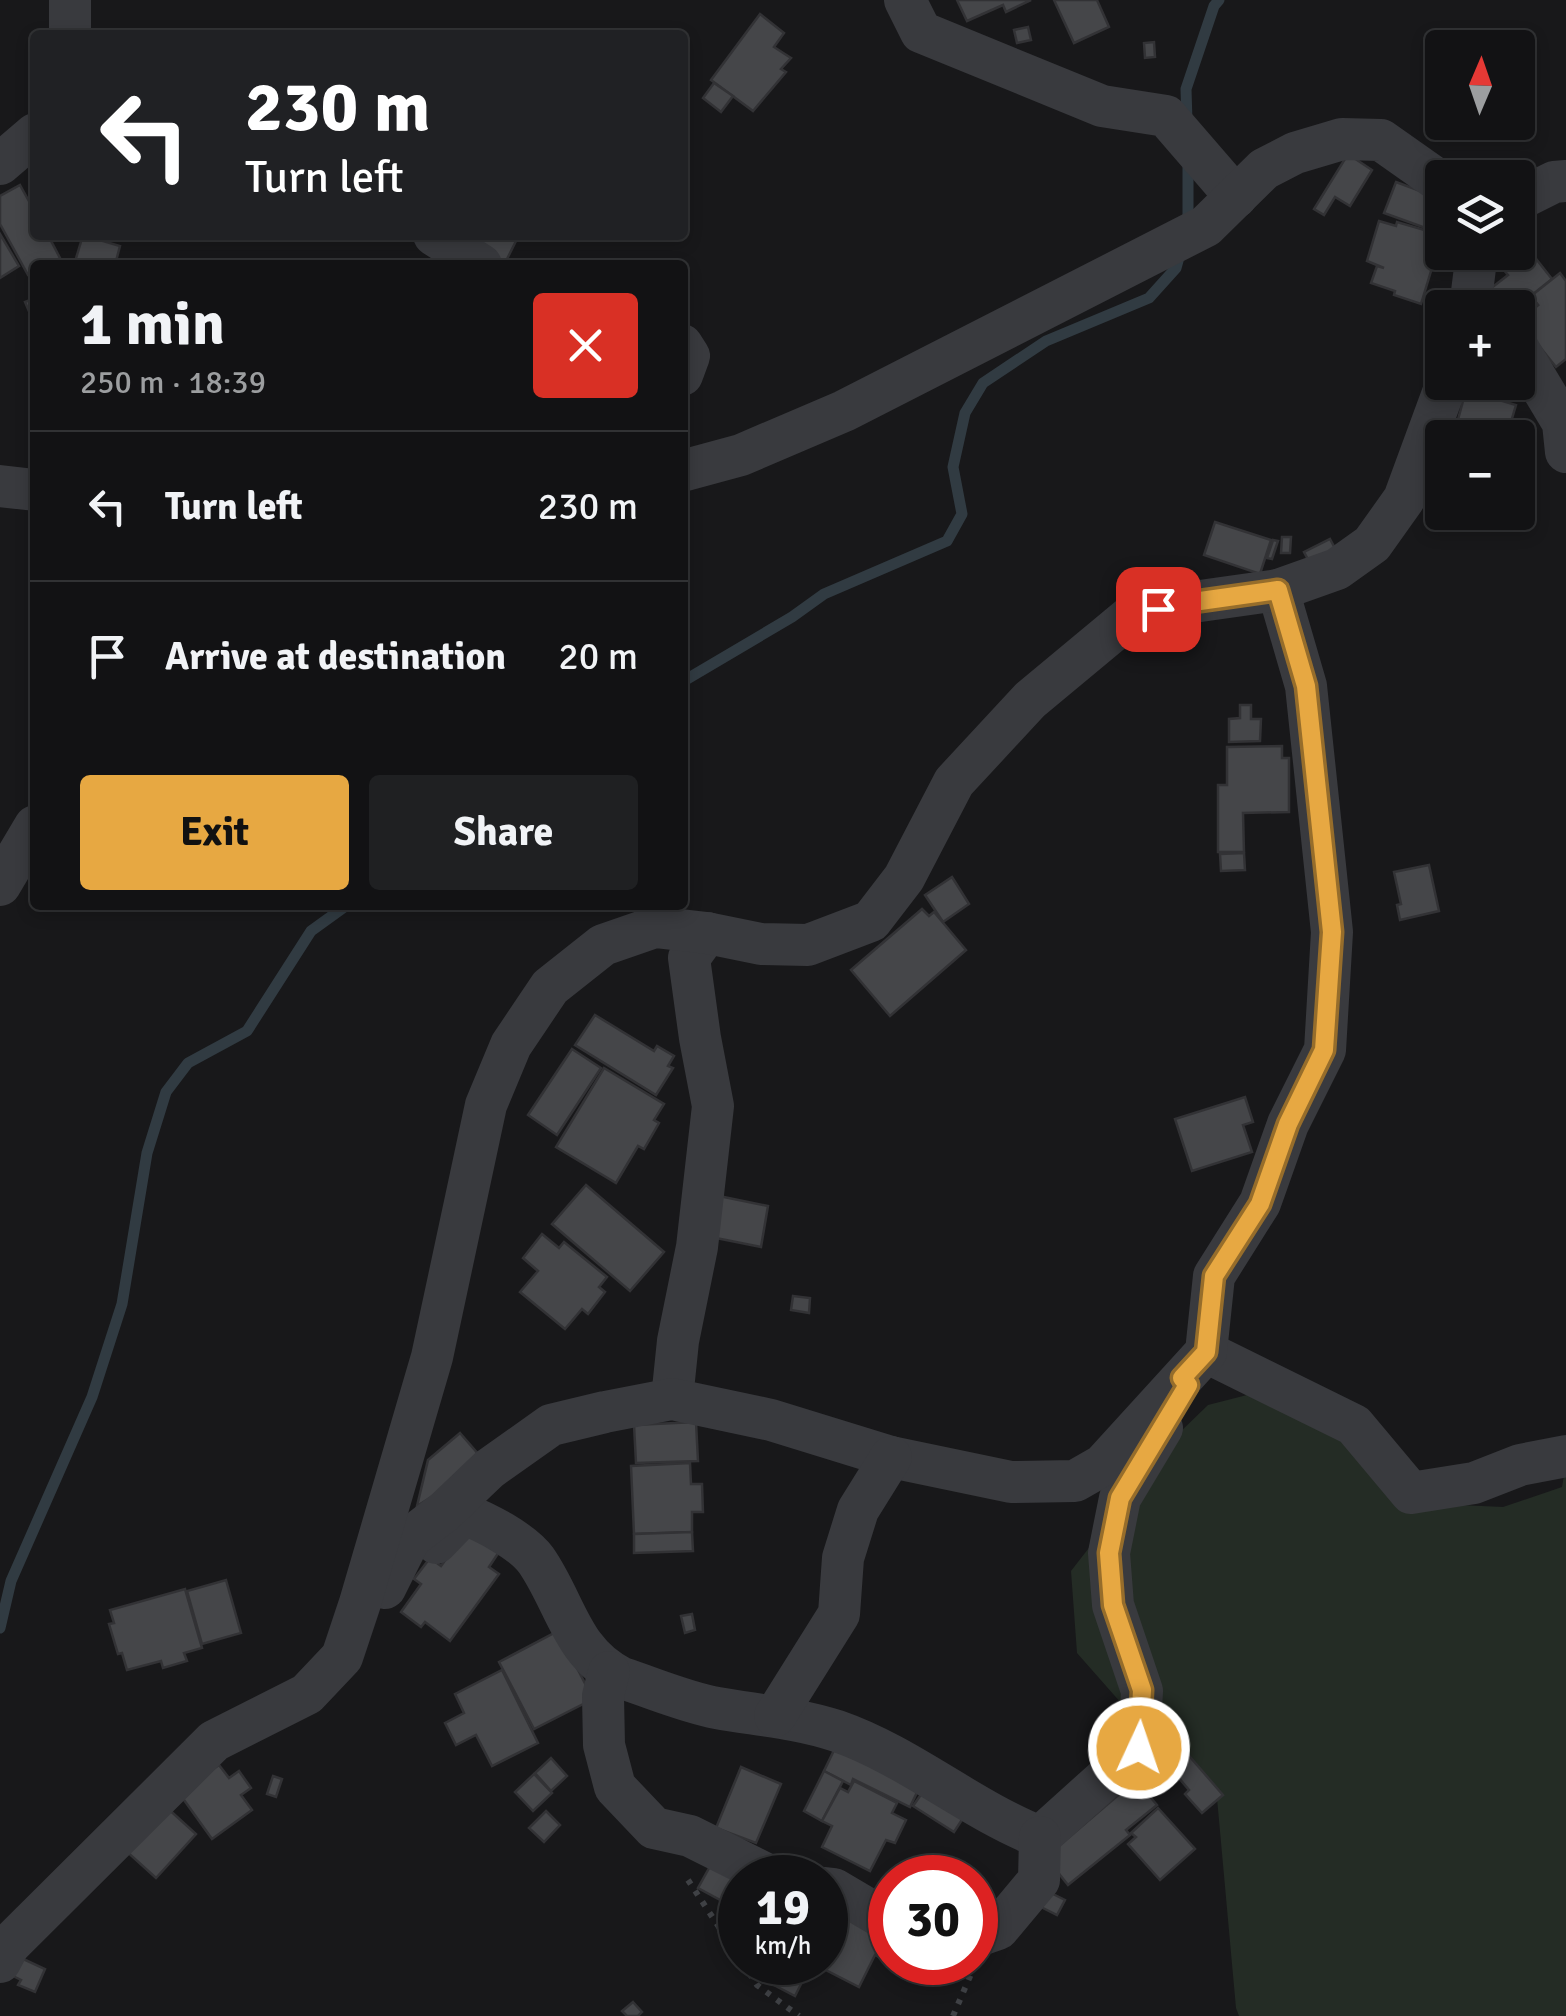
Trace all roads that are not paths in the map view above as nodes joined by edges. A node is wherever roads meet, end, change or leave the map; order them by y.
1 (70, 0) edge
2 (905, 0) edge
3 (70, 30) edge
4 (30, 138) edge
5 (0, 164) edge
6 (1425, 171) edge
7 (1236, 197) junction
8 (442, 240) edge
9 (473, 260) edge
10 (1535, 376) edge
11 (1440, 400) edge
12 (1566, 452) edge
13 (688, 470) edge
14 (0, 486) edge
15 (30, 489) edge
16 (1278, 590) junction
17 (30, 834) edge
18 (0, 885) edge
19 (707, 932) junction
20 (1194, 1365) junction
21 (672, 1399) junction
22 (1566, 1456) edge
23 (891, 1457) junction
24 (368, 1604) junction
25 (609, 1672) junction
26 (775, 1716) junction
27 (1040, 1836) junction
28 (728, 1855) edge
29 (998, 1929) edge
30 (0, 1962) edge

1 - 3 street
2 - 7 street
4 - 5 street
6 - 7 street
7 - 13 street
8 - 9 street
10 - 12 street
11 - 16 street
14 - 15 street
16 - 19 street
16 - 20 street
17 - 18 street
19 - 21 street
19 - 24 street
20 - 22 street
20 - 23 street
20 - 27 street
21 - 23 street
21 - 24 street
23 - 26 street
24 - 25 street
24 - 30 street
25 - 26 street
25 - 28 street
26 - 27 street
27 - 29 street

